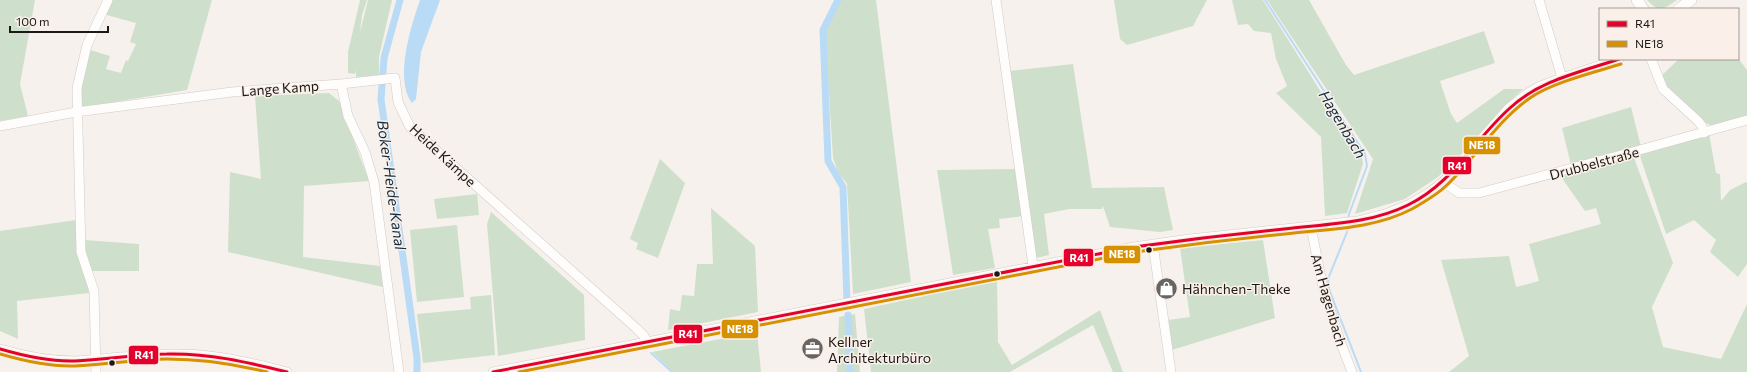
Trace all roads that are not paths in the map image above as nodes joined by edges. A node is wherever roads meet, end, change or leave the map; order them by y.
1 (108, 0) edge
2 (996, 0) edge
3 (1539, 0) edge
4 (1637, 0) edge
5 (1691, 0) edge
6 (1643, 8) edge
7 (1681, 8) edge
8 (1616, 60) edge
9 (1651, 60) edge
10 (1562, 78) junction
11 (341, 84) junction
12 (76, 112) junction
13 (1747, 120) edge
14 (0, 126) edge
15 (1704, 133) junction
16 (1443, 182) junction
17 (1311, 227) junction
18 (1153, 244) junction
19 (1033, 266) junction
20 (647, 342) junction
21 (0, 348) edge
22 (96, 359) junction
23 (96, 372) edge
24 (287, 372) edge
25 (399, 372) edge
26 (493, 372) edge
27 (1171, 372) edge
28 (1352, 372) edge

1 - 12 street
2 - 19 street
3 - 10 street
4 - 6 main road
5 - 7 main road
8 - 10 street
9 - 15 street
10 - 16 street
11 - 12 street, Lange Kamp
11 - 20 street, Heide Kämpe
11 - 25 street
12 - 14 street, Lange Kamp
12 - 22 street
13 - 15 street, Drubbelstraße
15 - 16 street, Drubbelstraße
16 - 17 street
17 - 18 street
17 - 28 street, Am Hagenbach
18 - 19 street
18 - 27 street
19 - 20 street
20 - 26 street
21 - 22 street
22 - 23 street
22 - 24 street

